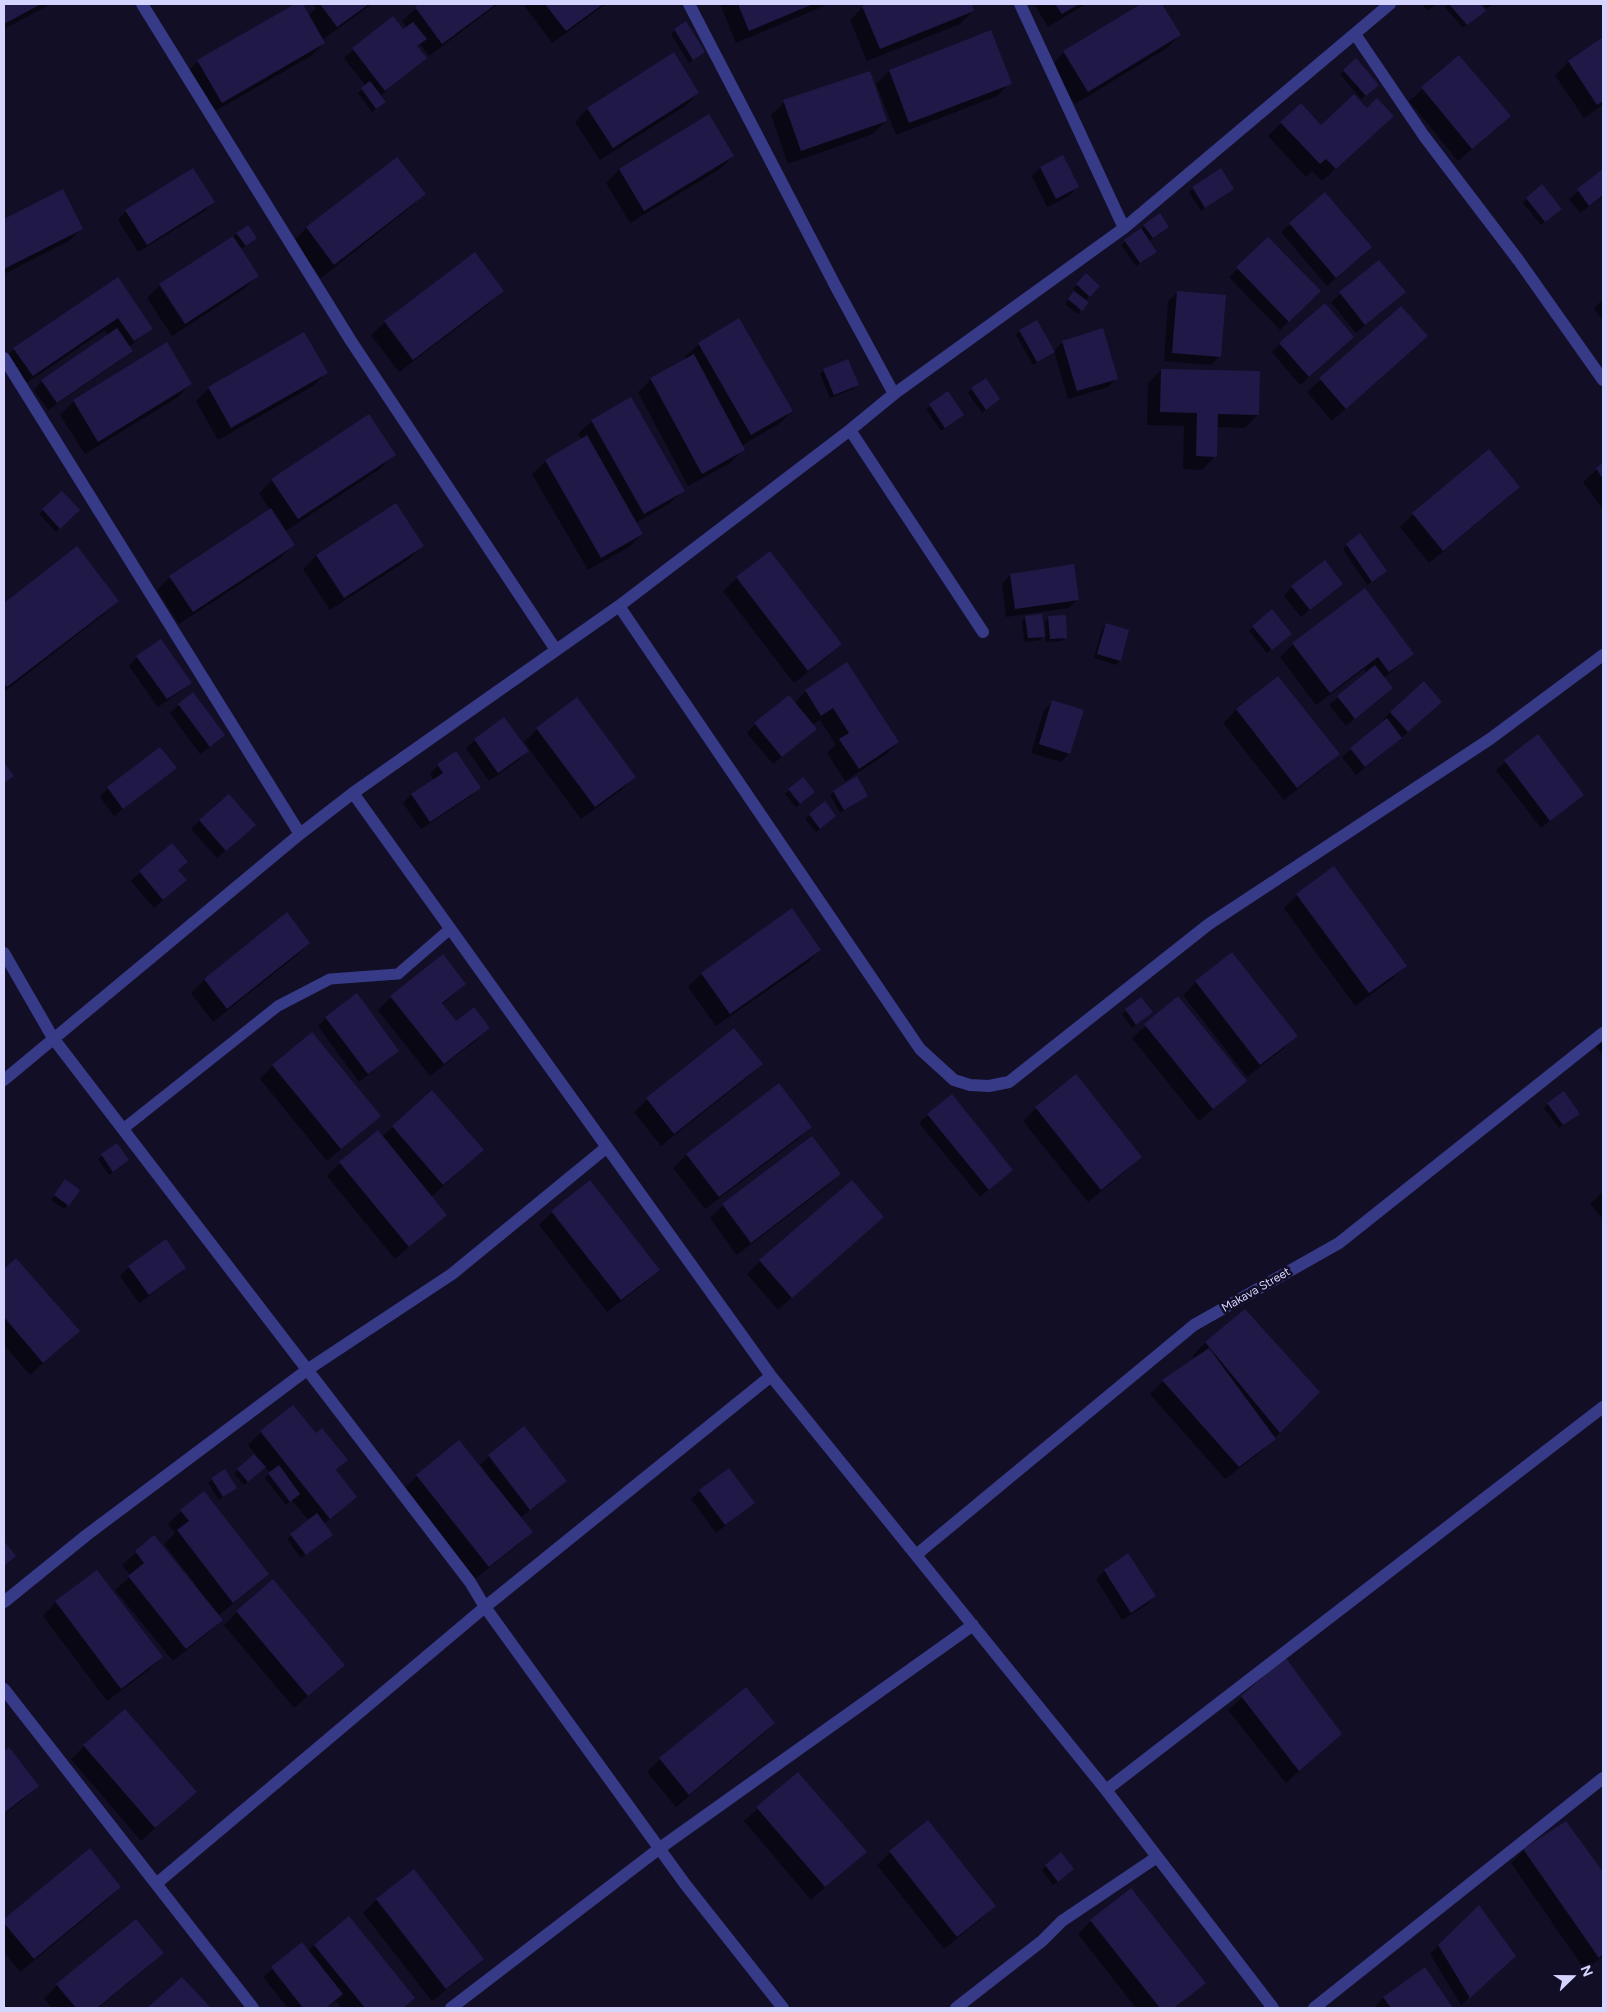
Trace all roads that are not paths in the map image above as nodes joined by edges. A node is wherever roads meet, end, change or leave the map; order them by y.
1 (142, 4) edge
2 (689, 4) edge
3 (1020, 4) edge
4 (1390, 4) edge
5 (1355, 34) junction
6 (1124, 228) junction
7 (4, 358) edge
8 (1603, 380) edge
9 (894, 394) junction
10 (850, 430) junction
11 (619, 606) junction
12 (983, 632) dead end
13 (556, 650) junction
14 (1603, 655) edge
15 (353, 793) junction
16 (300, 834) junction
17 (450, 929) junction
18 (4, 953) edge
19 (1603, 1033) edge
20 (53, 1038) junction
21 (4, 1080) edge
22 (123, 1128) junction
23 (607, 1147) junction
24 (307, 1370) junction
25 (771, 1376) junction
26 (1603, 1407) edge
27 (916, 1555) junction
28 (4, 1602) edge
29 (485, 1606) junction
30 (973, 1626) junction
31 (4, 1689) edge
32 (1603, 1778) edge
33 (1106, 1790) junction
34 (660, 1848) junction
35 (1157, 1857) junction
36 (156, 1884) junction
37 (253, 2008) edge
38 (451, 2008) edge
39 (783, 2008) edge
40 (956, 2008) edge
41 (1273, 2008) edge
42 (1314, 2008) edge

1 - 13 street
2 - 9 street
3 - 6 street
4 - 5 street
5 - 6 street
5 - 8 street
6 - 9 street
7 - 16 street
9 - 10 street
10 - 11 street
10 - 12 street
11 - 13 street
11 - 14 street
13 - 15 street
15 - 16 street
15 - 17 street
16 - 20 street
17 - 22 lane
17 - 23 street
18 - 20 street
19 - 27 street, Makava Street
20 - 21 street
20 - 22 street
22 - 24 street
23 - 24 street
23 - 25 street
24 - 28 street
24 - 29 street
25 - 27 street
25 - 29 street
26 - 33 street
27 - 30 street
29 - 34 street
29 - 36 street
30 - 33 street
30 - 34 street
31 - 36 street
32 - 42 street
33 - 35 street
34 - 38 street
34 - 39 street
35 - 40 street
35 - 41 street
36 - 37 street

